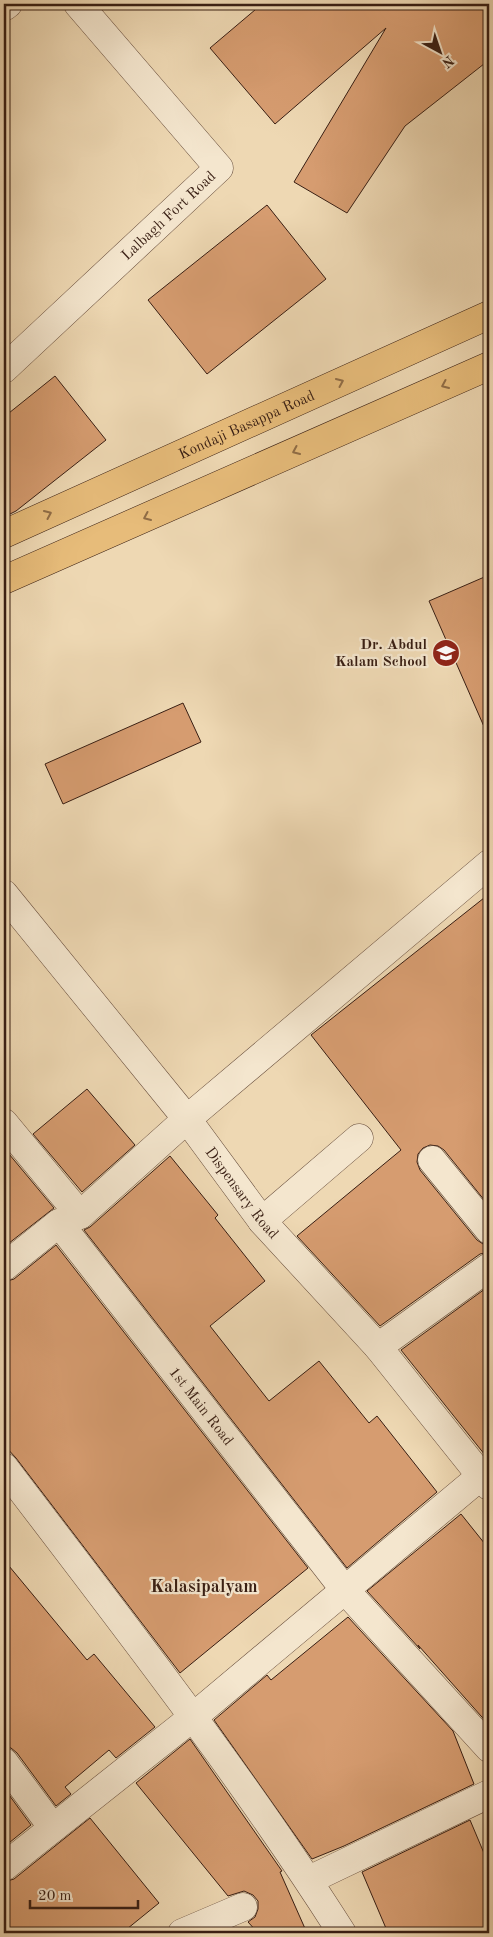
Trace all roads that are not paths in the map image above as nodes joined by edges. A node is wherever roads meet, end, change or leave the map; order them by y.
1 (8, 4) edge
2 (78, 4) edge
3 (4, 7) edge
4 (489, 315) edge
5 (489, 366) edge
6 (4, 368) edge
7 (4, 534) edge
8 (4, 580) edge
9 (489, 864) edge
10 (4, 894) edge
11 (187, 1119) junction
12 (4, 1123) edge
13 (359, 1138) dead end
14 (432, 1160) dead end
15 (69, 1219) junction
16 (262, 1222) junction
17 (489, 1230) edge
18 (4, 1267) edge
19 (489, 1267) edge
20 (378, 1347) junction
21 (4, 1467) edge
22 (485, 1481) edge
23 (344, 1589) junction
24 (193, 1717) junction
25 (489, 1748) edge
26 (4, 1762) edge
27 (489, 1794) edge
28 (53, 1828) junction
29 (4, 1867) edge
30 (308, 1880) junction
31 (243, 1907) dead end
32 (182, 1933) edge
33 (342, 1933) edge

1 - 3 street
2 - 6 street, Lalbagh Fort Road
7 -> 4 main road, Kondaji Basappa Road
5 -> 8 main road
9 - 11 street
10 - 11 street, Dispensary Road
11 - 15 street
11 - 16 street, Dispensary Road
12 - 15 street, 1st Main Road
13 - 16 street
14 - 17 street
15 - 18 street
15 - 23 street, 1st Main Road
16 - 20 street, Dispensary Road
19 - 20 street
20 - 22 street, Dispensary Road
21 - 24 street
22 - 23 street
23 - 24 street
23 - 25 street, 1st Main Road
24 - 28 street
24 - 30 street
26 - 28 street
27 - 30 street
28 - 29 street
30 - 33 street
31 - 32 street

